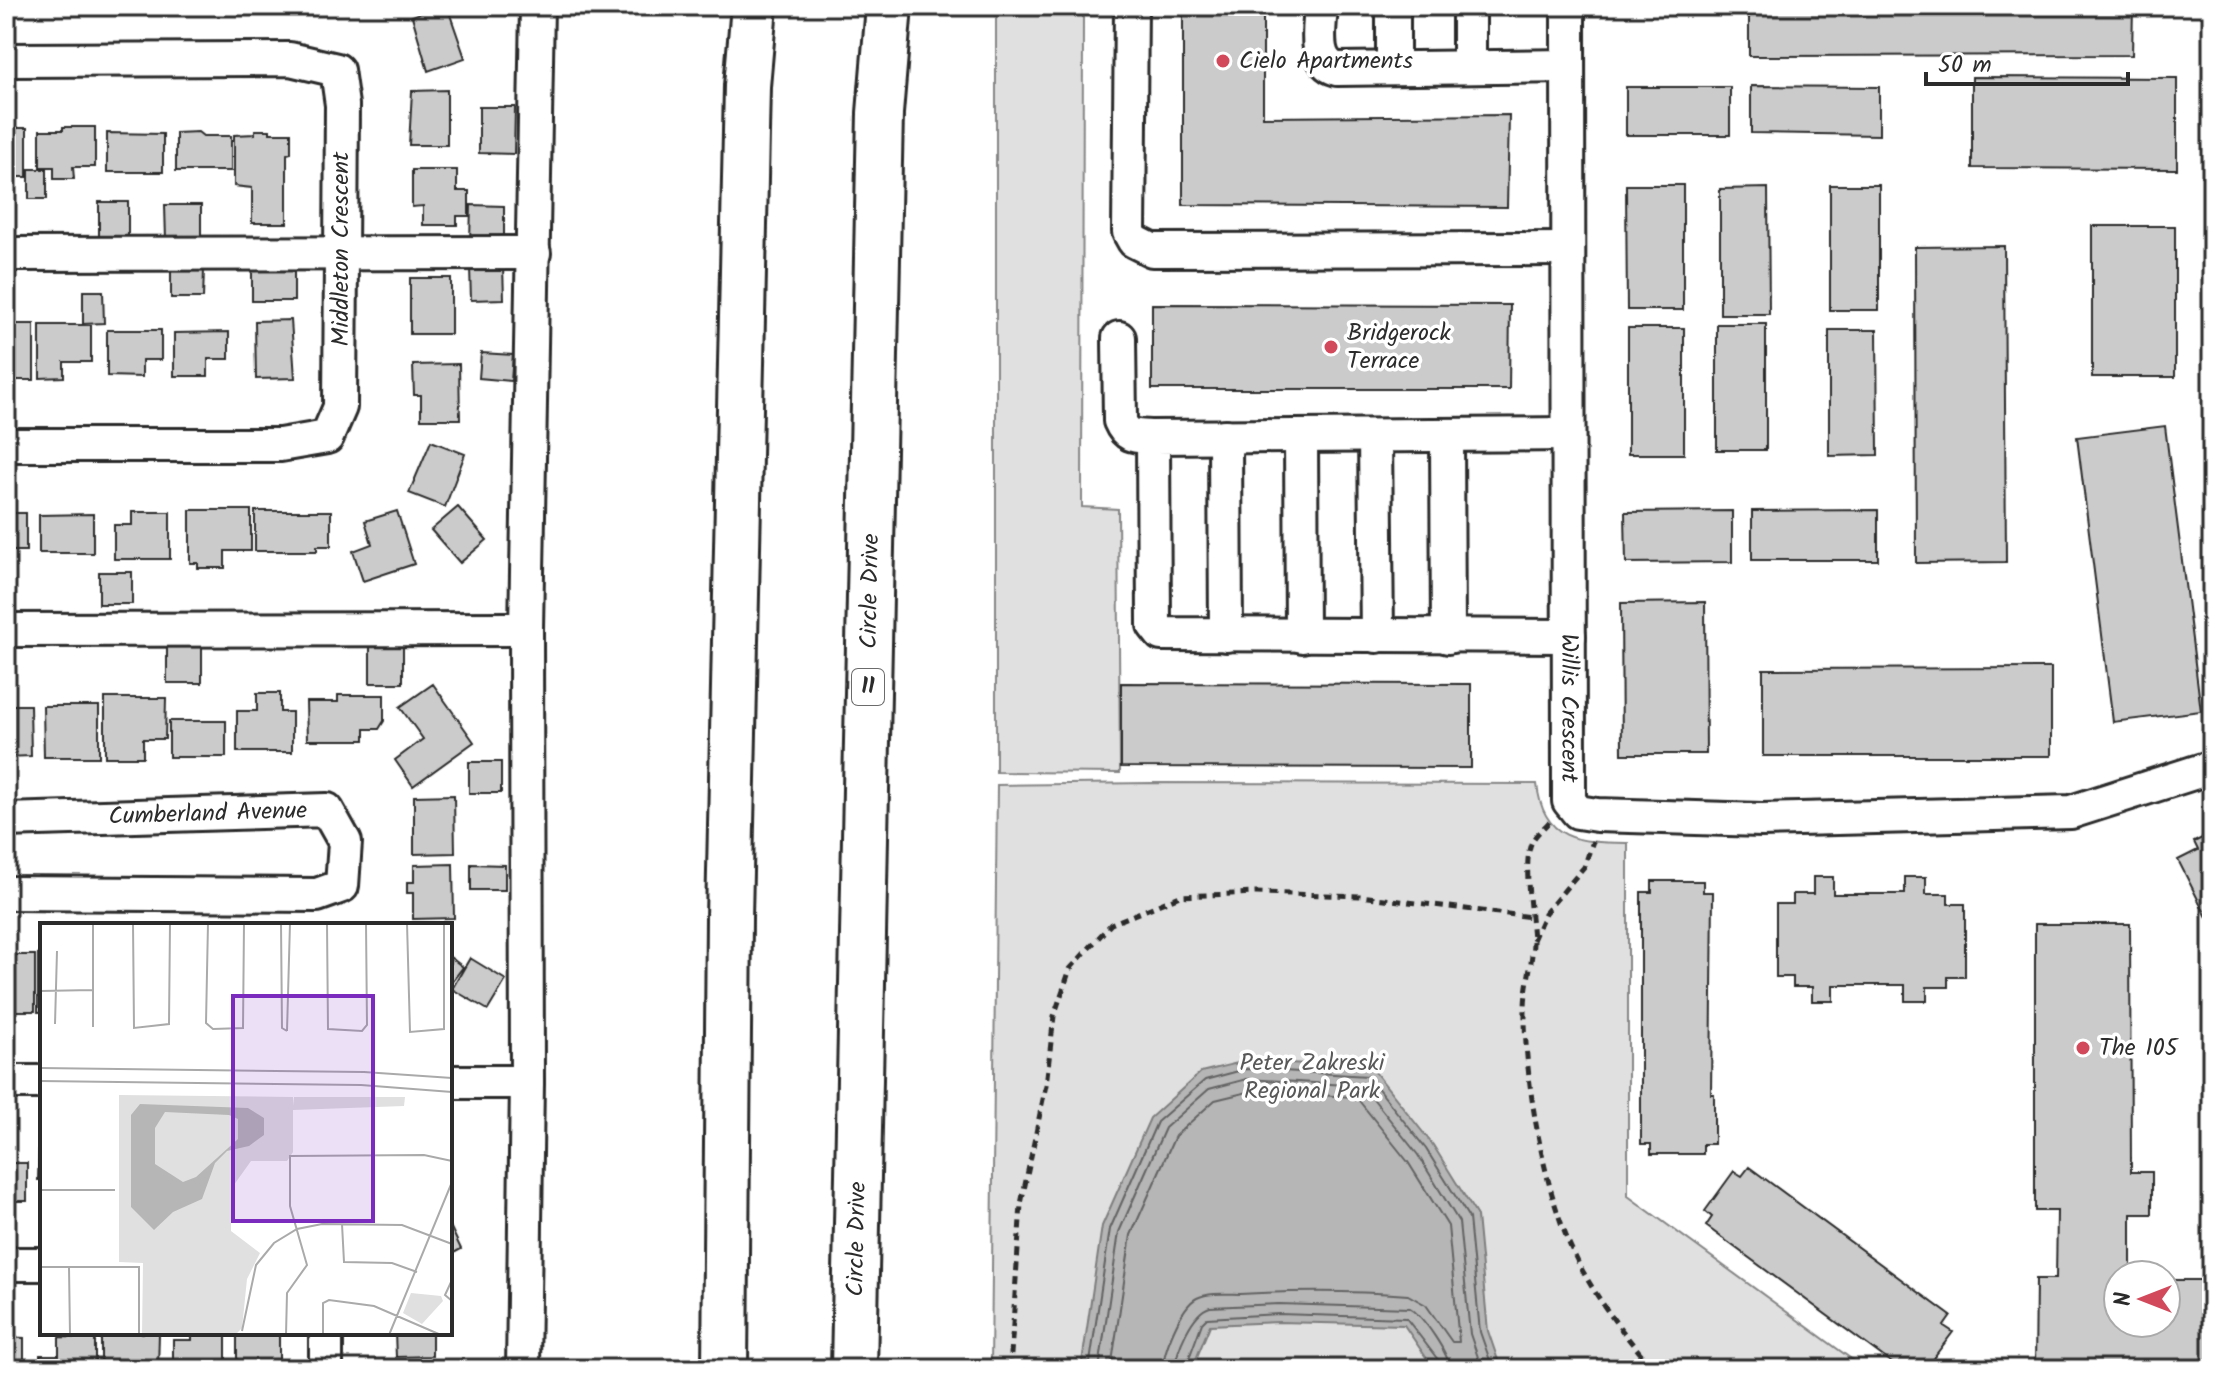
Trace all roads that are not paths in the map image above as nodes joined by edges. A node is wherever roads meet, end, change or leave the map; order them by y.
1 (537, 6) edge
2 (754, 6) edge
3 (889, 6) edge
4 (1131, 6) edge
5 (1321, 6) edge
6 (1393, 6) edge
7 (1469, 6) edge
8 (1568, 6) edge
9 (6, 60) edge
10 (1568, 66) junction
11 (1469, 67) junction
12 (1393, 68) junction
13 (1568, 249) junction
14 (341, 253) junction
15 (534, 253) junction
16 (6, 254) edge
17 (1119, 338) dead end
18 (1568, 434) junction
19 (1447, 435) junction
20 (1225, 436) junction
21 (1301, 436) junction
22 (1375, 436) junction
23 (1153, 437) junction
24 (6, 445) edge
25 (526, 629) junction
26 (6, 630) edge
27 (1226, 635) junction
28 (1302, 636) junction
29 (1377, 636) junction
30 (1569, 636) junction
31 (1448, 637) junction
32 (2212, 767) edge
33 (6, 820) edge
34 (6, 893) edge
35 (6, 1082) edge
36 (40, 1082) edge
37 (452, 1082) edge
38 (527, 1082) junction
39 (6, 1264) edge
40 (40, 1264) edge
41 (326, 1335) edge
42 (326, 1369) edge
43 (523, 1369) edge
44 (725, 1369) edge
45 (854, 1369) edge

1 - 15 street
2 - 44 highway
3 - 45 highway, Circle Drive / 11
4 - 13 street
5 - 12 street
6 - 12 street
7 - 11 street
8 - 10 street, Willis Crescent
9 - 14 street, Middleton Crescent
10 - 11 street
10 - 13 street, Willis Crescent
11 - 12 street
13 - 18 street, Willis Crescent
14 - 15 street
14 - 16 street
14 - 24 street, Middleton Crescent
15 - 25 street
17 - 23 street
18 - 19 street
18 - 30 street, Willis Crescent
19 - 22 street
19 - 31 street
20 - 21 street
20 - 23 street
20 - 27 street
21 - 22 street
21 - 28 street
22 - 29 street
23 - 27 street
25 - 26 street
25 - 38 street
27 - 28 street
28 - 29 street
29 - 31 street
30 - 31 street
30 - 32 street, Willis Crescent
33 - 34 street, Cumberland Avenue
35 - 36 street
37 - 38 street
38 - 43 street
39 - 40 street
41 - 42 street

